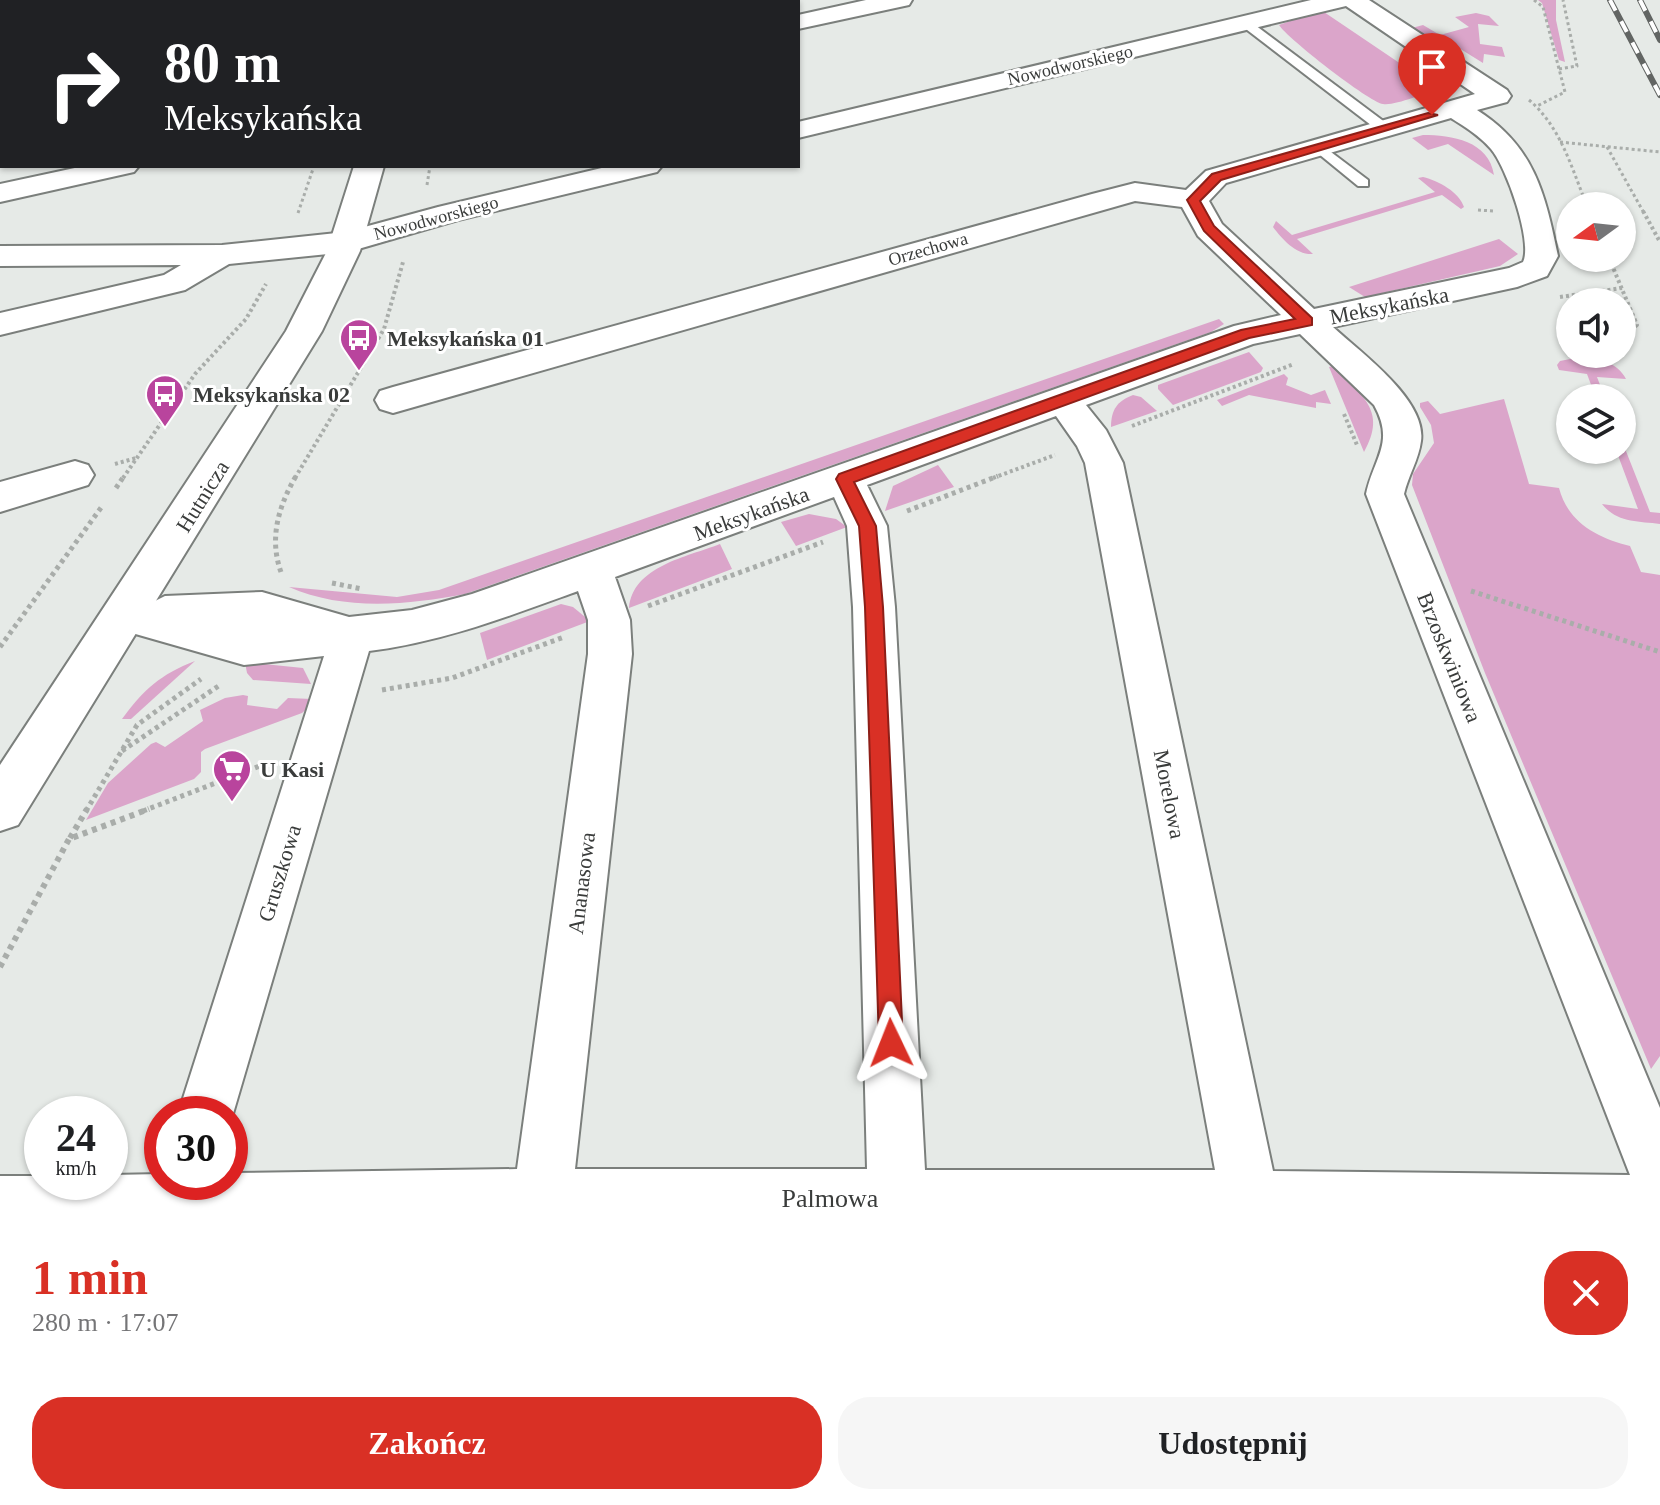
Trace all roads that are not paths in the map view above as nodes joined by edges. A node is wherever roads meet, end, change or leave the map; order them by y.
1 (900, 0) edge
2 (1342, 0) edge
3 (1353, 0) edge
4 (800, 22) edge
5 (1247, 23) junction
6 (1456, 109) junction
7 (1385, 129) junction
8 (800, 130) edge
9 (1319, 147) junction
10 (115, 168) edge
11 (369, 168) edge
12 (639, 168) edge
13 (1363, 183) dead end
14 (0, 193) edge
15 (1193, 200) junction
16 (348, 242) junction
17 (222, 255) junction
18 (0, 256) edge
19 (0, 324) edge
20 (1305, 342) junction
21 (393, 400) dead end
22 (1063, 400) junction
23 (75, 475) dead end
24 (845, 479) junction
25 (0, 497) edge
26 (592, 570) junction
27 (358, 611) junction
28 (126, 615) junction
29 (0, 808) edge
30 (211, 1096) edge
31 (1660, 1178) edge
32 (248, 1193) edge
33 (144, 1195) edge
34 (542, 1198) junction
35 (1250, 1200) junction
36 (1660, 1205) edge
37 (0, 1206) edge
38 (895, 1212) edge
39 (1440, 1215) edge

1 - 4 street
2 - 5 street, Nowodworskiego
3 - 6 street
5 - 7 lane
5 - 8 street, Nowodworskiego
6 - 7 street
6 - 20 street, Meksykańska
7 - 9 street
9 - 13 lane
9 - 15 street
10 - 14 street
11 - 16 main road, Hutnicza
12 - 16 street, Nowodworskiego
15 - 20 street
15 - 21 street, Orzechowa
16 - 17 street, Nowodworskiego
16 - 28 main road, Hutnicza
17 - 18 street, Nowodworskiego
17 - 19 street, Nowodworskiego
20 - 22 street, Meksykańska
20 - 31 street, Brzoskwiniowa
22 - 24 street, Meksykańska
22 - 35 street, Morelowa
23 - 25 street
24 - 26 street, Meksykańska
24 - 38 street
26 - 27 street, Meksykańska
26 - 34 street, Ananasowa
27 - 28 street, Meksykańska
27 - 28 street, Meksykańska
27 - 30 street, Gruszkowa
28 - 29 main road, Hutnicza
32 - 34 street, Palmowa
33 - 37 street, Palmowa
34 - 38 street, Palmowa
35 - 38 street, Palmowa
35 - 39 street, Palmowa
36 - 39 street, Palmowa

